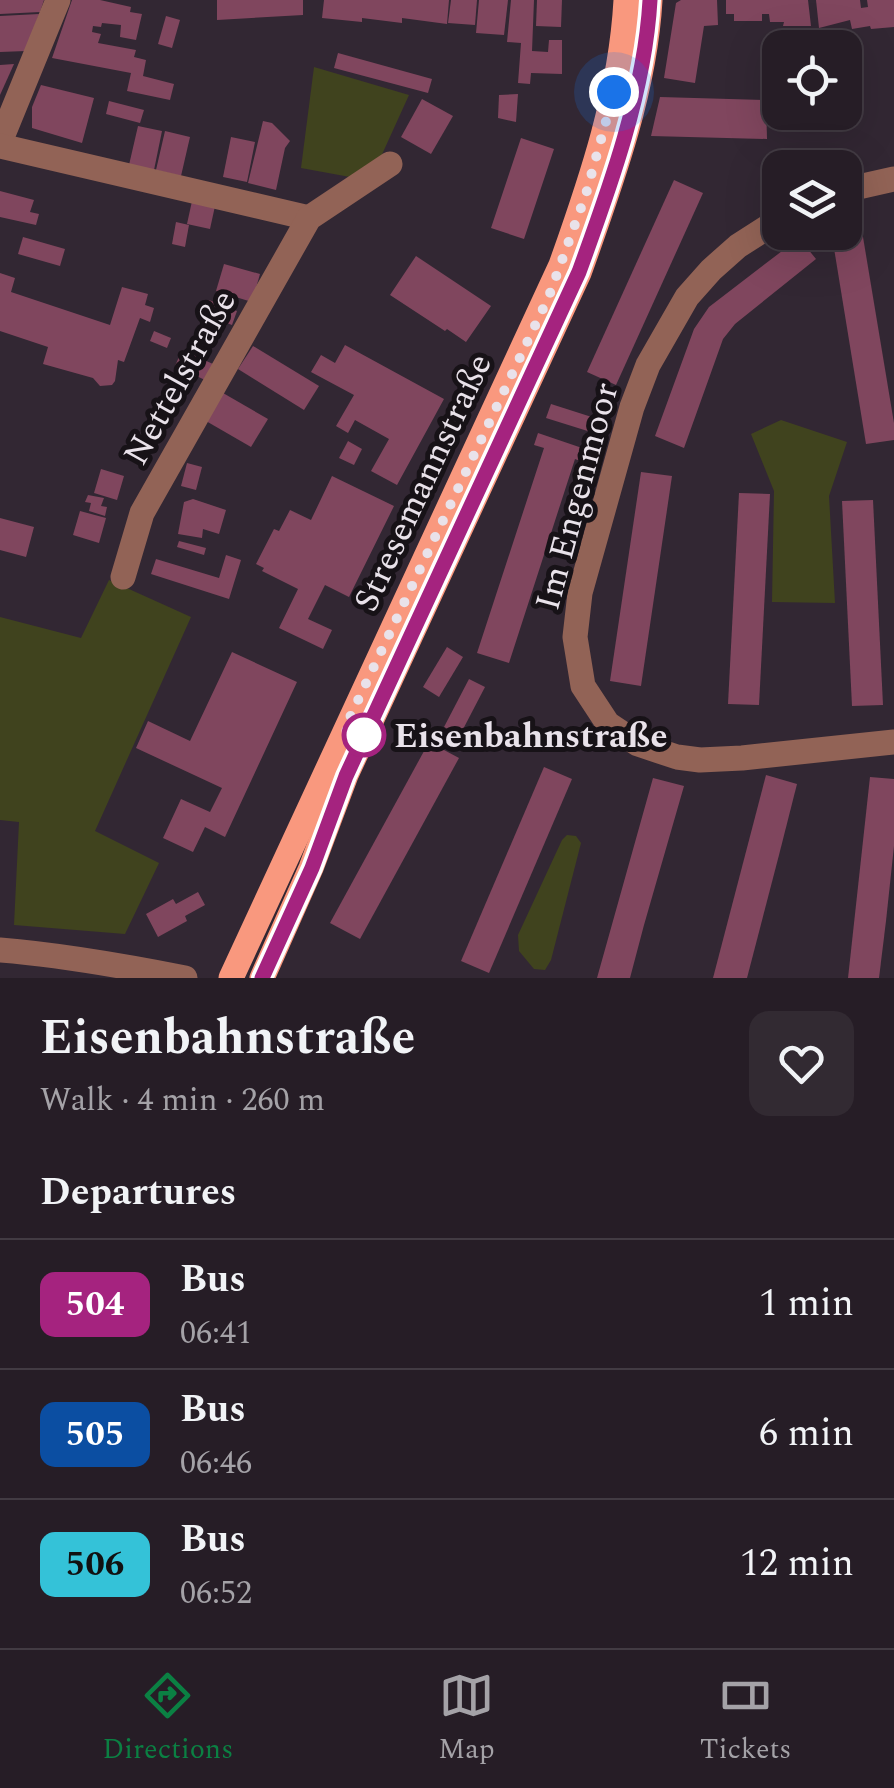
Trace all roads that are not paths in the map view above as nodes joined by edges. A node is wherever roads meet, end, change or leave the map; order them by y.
1 (58, 0) edge
2 (626, 0) edge
3 (650, 0) edge
4 (0, 144) edge
5 (390, 164) dead end
6 (894, 179) edge
7 (862, 186) edge
8 (309, 218) junction
9 (762, 231) edge
10 (123, 577) dead end
11 (894, 742) edge
12 (0, 950) edge
13 (185, 978) edge
14 (231, 978) edge
15 (262, 978) edge

1 - 4 street
2 - 14 main road, Stresemannstraße
3 - 15 main road, Stresemannstraße
4 - 8 street
5 - 8 street, Nettelstraße
6 - 7 street
8 - 10 street, Nettelstraße
9 - 11 street, Im Engenmoor
12 - 13 street

